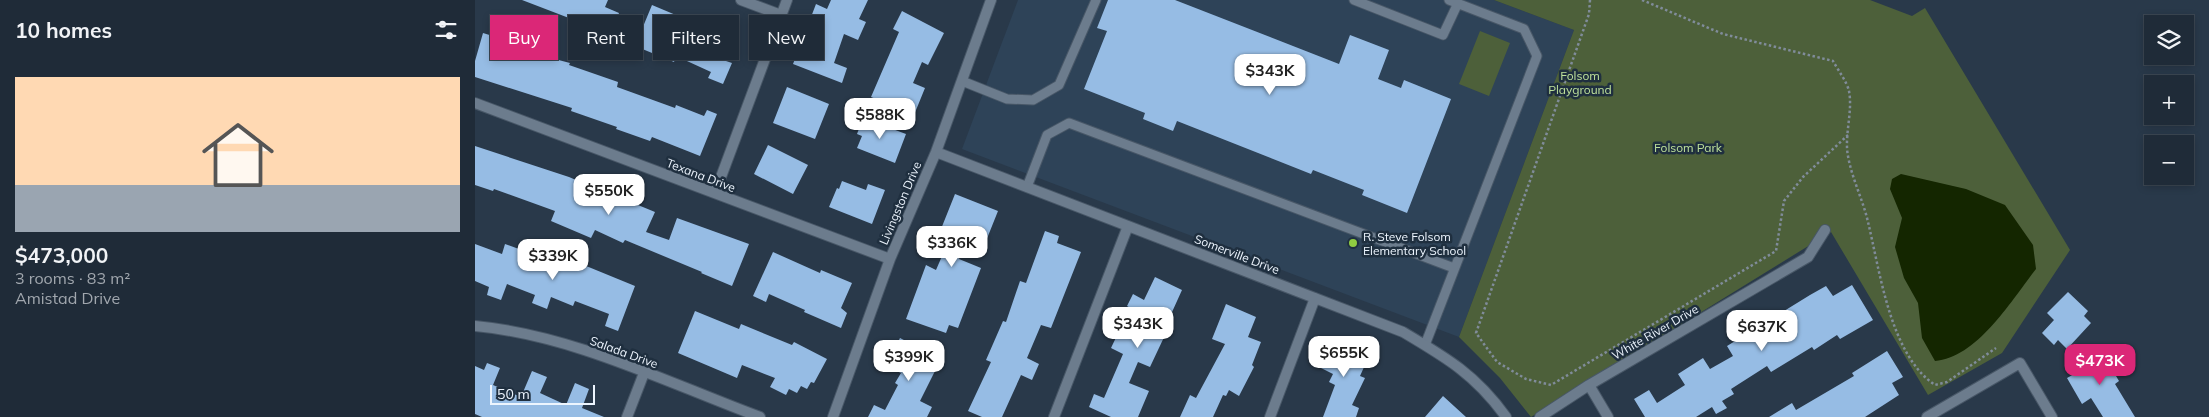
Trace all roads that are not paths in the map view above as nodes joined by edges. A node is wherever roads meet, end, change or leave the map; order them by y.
1 (741, 0) edge
2 (787, 0) edge
3 (991, 0) edge
4 (1096, 0) edge
5 (1354, 0) edge
6 (1453, 2) edge
7 (781, 15) joint
8 (764, 60) edge
9 (962, 81) junction
10 (475, 103) edge
11 (935, 152) junction
12 (1027, 187) junction
13 (715, 193) junction
14 (1128, 226) junction
15 (1825, 230) dead end
16 (890, 259) junction
17 (1453, 268) junction
18 (1315, 298) junction
19 (475, 326) edge
20 (1425, 345) junction
21 (644, 373) junction
22 (1589, 386) junction
23 (627, 417) edge
24 (760, 417) edge
25 (833, 417) edge
26 (1055, 417) edge
27 (1270, 417) edge
28 (1506, 417) edge
29 (1540, 417) edge
30 (1608, 417) edge
31 (1927, 417) edge
32 (2052, 417) edge

1 - 7 street
2 - 7 street
3 - 9 street, Livingston Drive
4 - 9 lane
5 - 6 lane
6 - 17 lane
8 - 13 street
9 - 11 street, Livingston Drive
10 - 13 street, Texana Drive
11 - 12 street, Somerville Drive
11 - 16 street, Livingston Drive
12 - 14 street, Somerville Drive
12 - 17 lane
13 - 16 street, Texana Drive
14 - 18 street, Somerville Drive
14 - 26 street
15 - 22 street, White River Drive
16 - 25 street, Livingston Drive
17 - 20 lane
18 - 20 street, Somerville Drive
18 - 27 street
19 - 21 street, Salada Drive
20 - 28 street, Somerville Drive
21 - 23 street
21 - 24 street, Salada Drive
22 - 29 street, White River Drive
22 - 30 street
31 - 32 street

